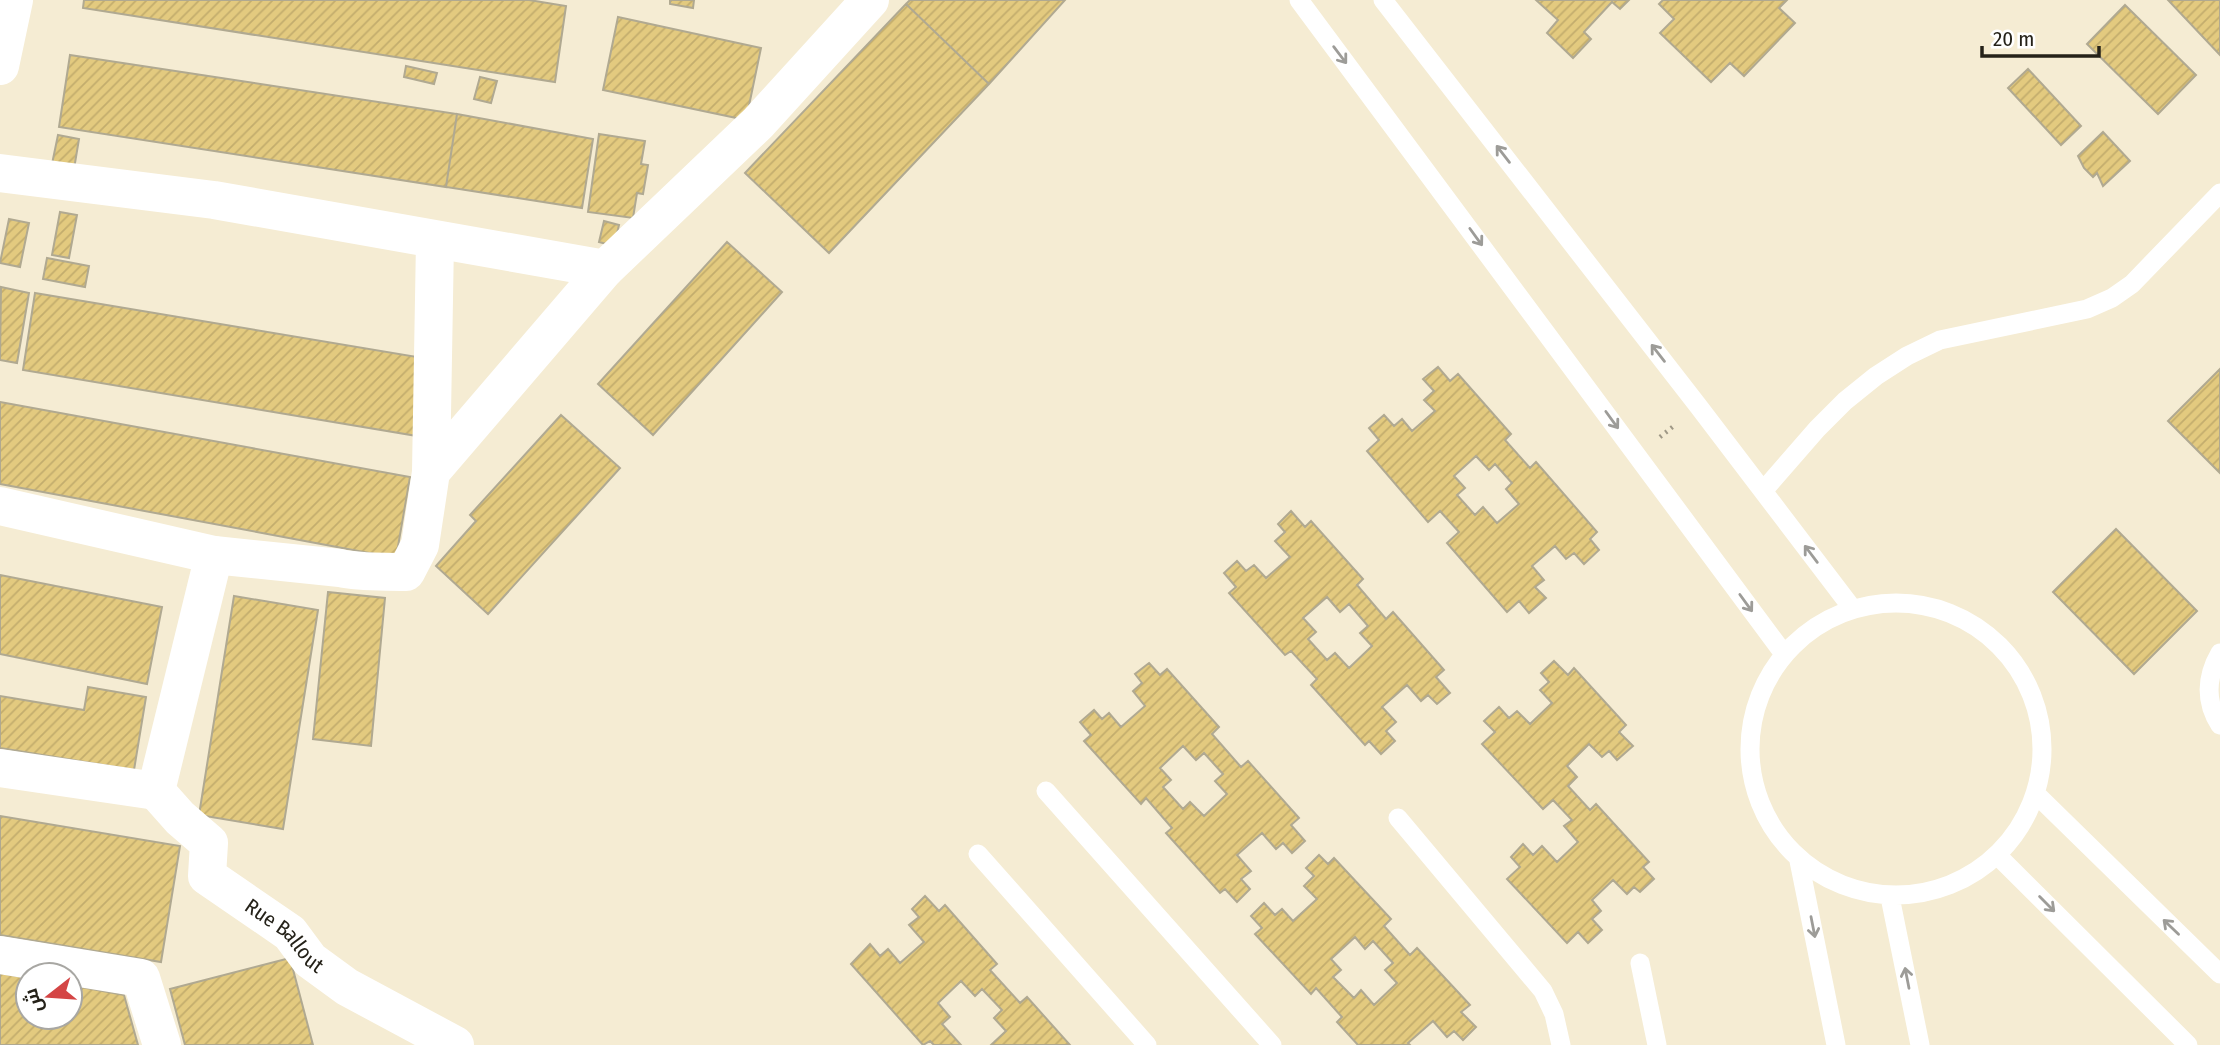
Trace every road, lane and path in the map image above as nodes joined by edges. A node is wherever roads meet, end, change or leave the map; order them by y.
1 (14, 0) edge
2 (870, 0) edge
3 (1299, 0) edge
4 (1383, 0) edge
5 (0, 66) edge
6 (0, 173) edge
7 (2220, 193) edge
8 (435, 241) junction
9 (605, 269) junction
10 (1699, 407) junction
11 (1637, 454) junction
12 (431, 472) junction
13 (1763, 491) junction
14 (0, 506) edge
15 (214, 555) junction
16 (1852, 608) junction
17 (2220, 653) edge
18 (1784, 654) junction
19 (2220, 725) edge
20 (0, 768) edge
21 (1046, 791) dead end
22 (156, 792) junction
23 (2036, 794) junction
24 (1398, 818) dead end
25 (978, 854) dead end
26 (1998, 856) junction
27 (1799, 860) junction
28 (1891, 897) junction
29 (0, 956) edge
30 (1640, 963) dead end
31 (2220, 974) edge
32 (162, 1045) edge
33 (455, 1045) edge
34 (1147, 1045) edge
35 (1272, 1045) edge
36 (1561, 1045) edge
37 (1657, 1045) edge
38 (1836, 1045) edge
39 (1920, 1045) edge
40 (2188, 1045) edge

1 - 5 street
2 - 9 street
3 -> 11 lane
10 -> 4 lane
6 - 8 street
7 - 13 lane
8 - 9 street
8 - 12 street
9 - 12 street
10 - 11 path
10 - 13 lane
11 -> 18 lane
12 - 15 street
16 -> 13 lane
14 - 15 street
15 - 22 street
16 - 18 lane
16 - 23 lane
17 - 19 lane
18 - 27 lane
20 - 22 street
21 - 35 lane
22 - 33 street, Rue Ballout
23 - 26 lane
31 -> 23 lane
24 - 36 lane
25 - 34 lane
26 - 28 lane
26 -> 40 lane
27 - 28 lane
27 -> 38 lane
39 -> 28 lane
29 - 32 street
30 - 37 lane

